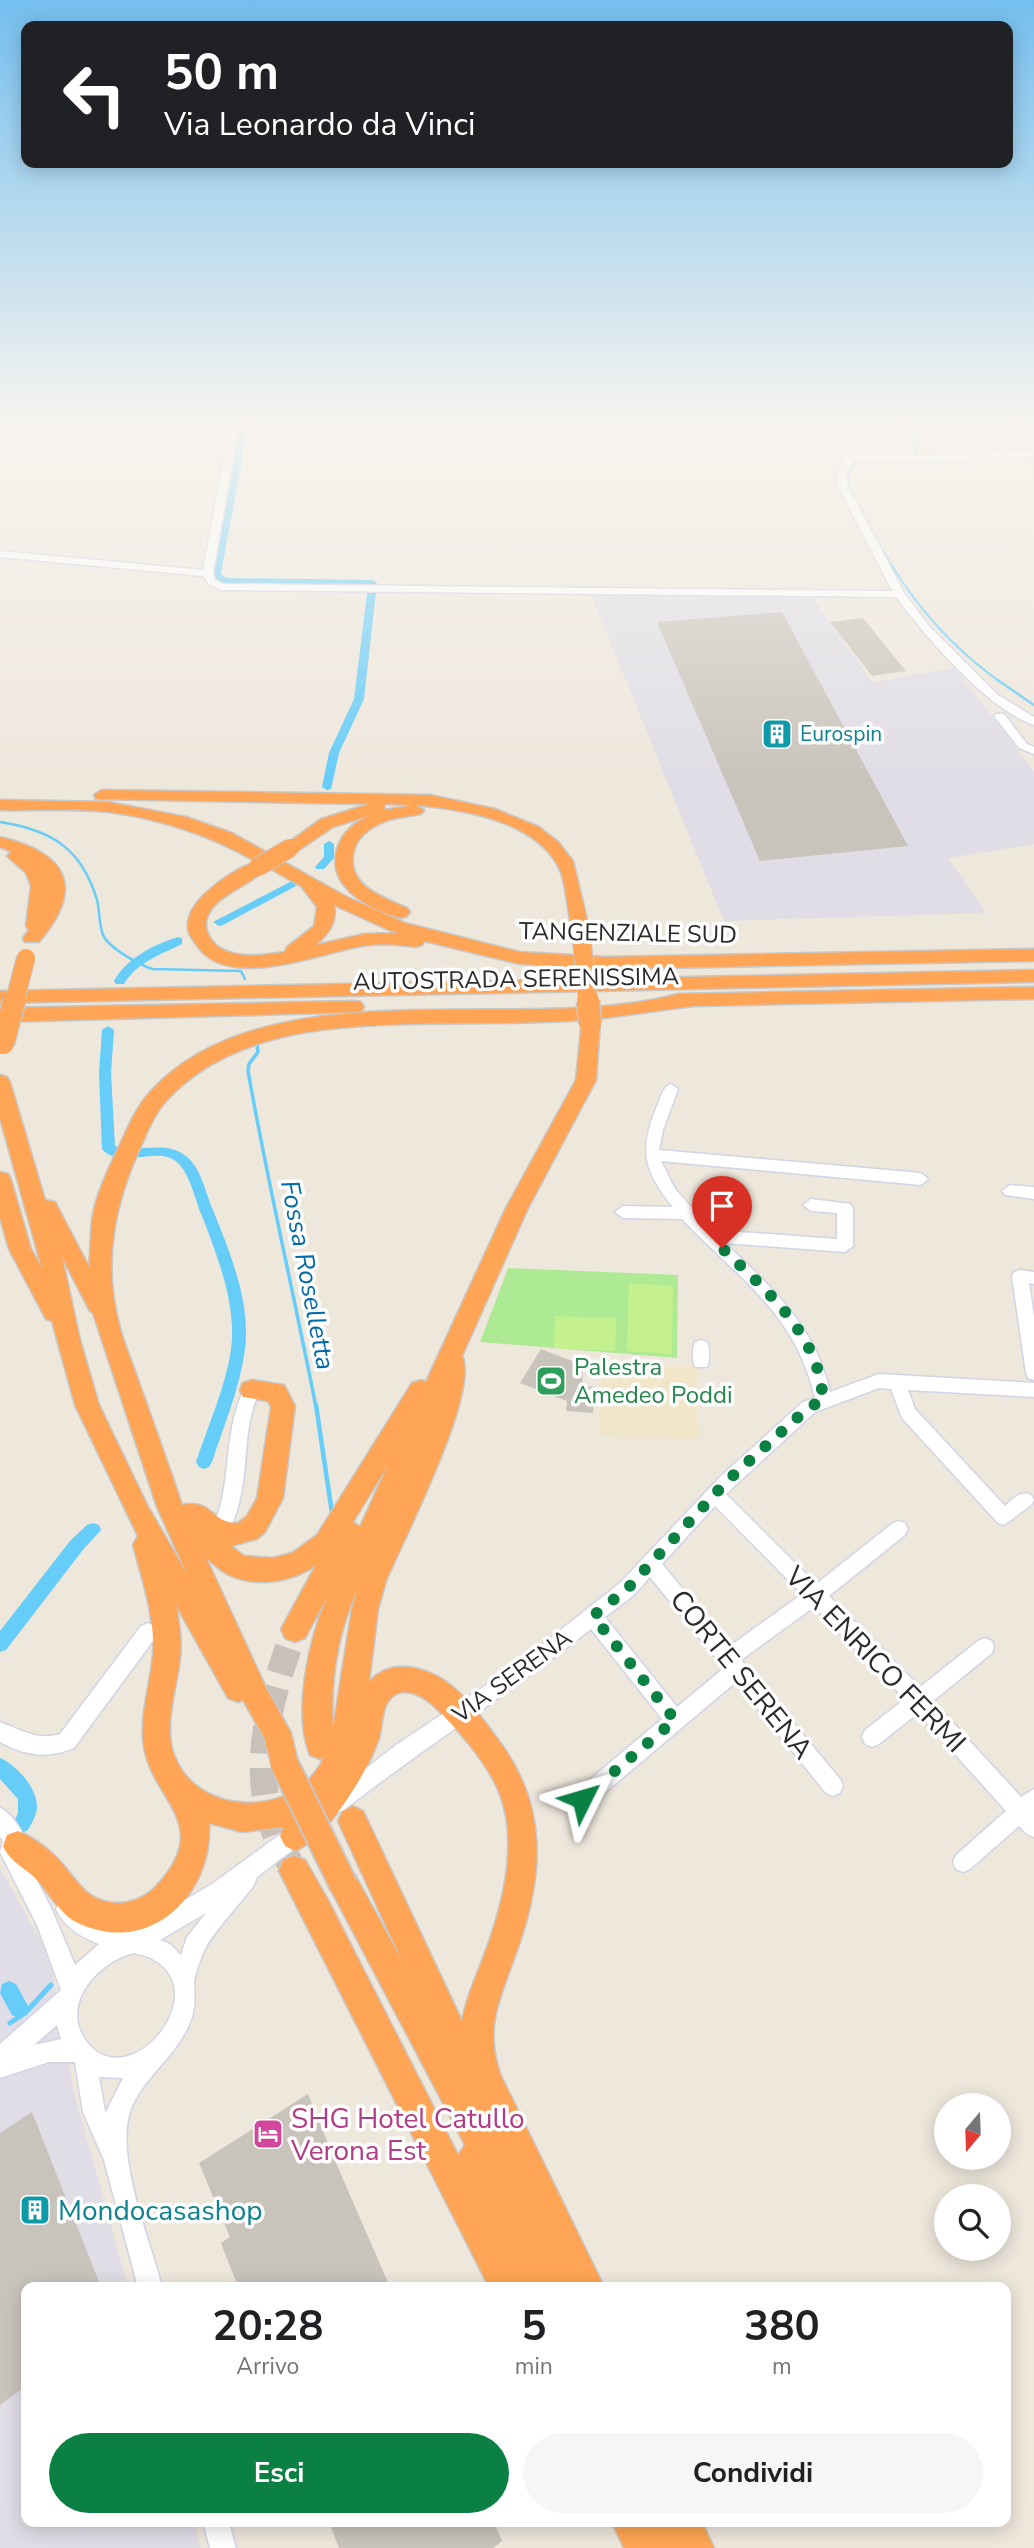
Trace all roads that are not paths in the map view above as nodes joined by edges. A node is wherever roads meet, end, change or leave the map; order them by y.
1 (214, 542) edge
2 (872, 542) edge
3 (0, 554) edge
4 (208, 573) junction
5 (899, 594) junction
6 (1000, 716) dead end
7 (1032, 722) edge
8 (1034, 744) edge
9 (1034, 752) edge
10 (5, 799) edge
11 (473, 809) junction
12 (0, 842) edge
13 (552, 846) junction
14 (0, 849) edge
15 (303, 880) junction
16 (446, 932) junction
17 (33, 939) junction
18 (1034, 946) edge
19 (492, 953) junction
20 (1034, 955) edge
21 (265, 962) junction
22 (1034, 976) edge
23 (0, 989) edge
24 (1034, 993) edge
25 (108, 995) junction
26 (0, 997) edge
27 (692, 1000) junction
28 (0, 1015) edge
29 (2, 1050) edge
30 (0, 1082) edge
31 (671, 1089) dead end
32 (19, 1152) junction
33 (652, 1156) junction
34 (922, 1179) dead end
35 (0, 1180) edge
36 (1010, 1191) dead end
37 (1034, 1193) edge
38 (811, 1205) dead end
39 (624, 1212) dead end
40 (689, 1213) junction
41 (710, 1236) junction
42 (1034, 1278) edge
43 (106, 1321) junction
44 (68, 1340) junction
45 (454, 1346) junction
46 (1034, 1373) edge
47 (897, 1381) junction
48 (252, 1390) joint
49 (1034, 1390) edge
50 (824, 1400) junction
51 (160, 1478) junction
52 (715, 1494) junction
53 (1031, 1499) edge
54 (138, 1513) junction
55 (225, 1520) dead end
56 (899, 1529) dead end
57 (650, 1563) junction
58 (816, 1595) junction
59 (593, 1616) junction
60 (295, 1629) tunnel mouth
61 (148, 1632) dead end
62 (985, 1647) dead end
63 (732, 1664) junction
64 (920, 1701) junction
65 (460, 1715) junction
66 (675, 1720) junction
67 (872, 1737) dead end
68 (5, 1738) edge
69 (320, 1745) dead end
70 (284, 1763) junction
71 (833, 1786) dead end
72 (179, 1794) junction
73 (582, 1799) dead end
74 (1029, 1812) edge
75 (0, 1818) edge
76 (353, 1821) dead end
77 (295, 1836) junction
78 (9, 1841) edge
79 (963, 1862) dead end
80 (255, 1867) junction
81 (294, 1871) tunnel mouth
82 (130, 1943) junction
83 (184, 1981) junction
84 (394, 1983) junction
85 (70, 1995) junction
86 (81, 2053) junction
87 (155, 2055) junction
88 (0, 2059) edge
89 (0, 2067) edge
90 (115, 2158) junction
91 (149, 2282) edge
92 (504, 2282) edge
93 (535, 2282) edge
94 (556, 2282) edge
95 (574, 2282) edge
96 (584, 2282) edge
97 (217, 2527) edge
98 (634, 2527) edge
99 (656, 2527) edge
100 (684, 2527) edge
101 (694, 2527) edge
102 (223, 2548) edge
103 (645, 2548) edge
104 (666, 2548) edge
105 (695, 2548) edge
106 (704, 2548) edge

1 - 4 street
2 - 5 street
3 - 4 street
4 - 5 street
5 - 7 street
6 - 9 street
8 - 9 street
10 - 11 highway
10 - 15 highway, TANGENZIALE SUD
10 - 16 highway, TANGENZIALE SUD
11 - 13 highway
11 - 21 highway, bridge
12 - 17 highway
13 - 16 highway
13 - 45 highway, bridge
14 - 17 highway
15 - 19 highway, TANGENZIALE SUD
15 - 21 highway
16 - 18 highway, TANGENZIALE SUD
17 - 29 highway, bridge
19 - 20 highway, TANGENZIALE SUD
19 - 21 highway
22 - 25 highway, AUTOSTRADA SERENISSIMA
23 - 25 highway
24 - 27 highway, AUTOSTRADA SERENISSIMA
25 - 26 highway, AUTOSTRADA SERENISSIMA
27 - 28 highway, AUTOSTRADA SERENISSIMA
27 - 43 highway
30 - 32 highway
31 - 33 street
32 - 43 highway
32 - 44 highway
33 - 34 street
33 - 40 street
35 - 44 highway
36 - 37 street
38 - 41 street
39 - 40 street
40 - 41 street
41 - 50 street
42 - 46 street
43 - 51 highway
44 - 54 highway
45 - 51 highway
45 - 60 highway
45 - 69 highway
45 - 72 highway
47 - 49 street, VIA SERENA
47 - 50 street, VIA SERENA
47 - 53 street
48 - 51 highway
48 - 55 street
50 - 52 street, VIA SERENA
51 - 70 highway
52 - 57 street, VIA SERENA
52 - 58 street, VIA ENRICO FERMI
54 - 70 highway
54 - 72 highway
56 - 58 street
57 - 59 street, VIA SERENA
57 - 63 street, CORTE SERENA
58 - 63 street
58 - 64 street, VIA ENRICO FERMI
59 - 65 street, VIA SERENA
59 - 66 street
61 - 68 street
62 - 64 street
63 - 66 street
63 - 71 street, CORTE SERENA
64 - 67 street
64 - 74 street, VIA ENRICO FERMI
65 - 77 street, VIA SERENA
65 - 77 highway
65 - 96 highway
66 - 73 street
70 - 84 highway, bridge
72 - 78 highway
74 - 79 street
75 - 78 street
76 - 95 highway
77 - 80 street, VIA SERENA
78 - 82 street
78 - 85 street
80 - 82 street, VIA SERENA
80 - 83 street
81 - 92 highway
82 - 83 street
82 - 85 street
83 - 87 street
84 - 93 highway
84 - 94 highway
85 - 86 street
85 - 88 street
86 - 87 street
86 - 89 street
86 - 90 street
87 - 90 street
90 - 91 street
97 - 102 street
98 - 103 highway
99 - 104 highway
100 - 105 highway
101 - 106 highway

